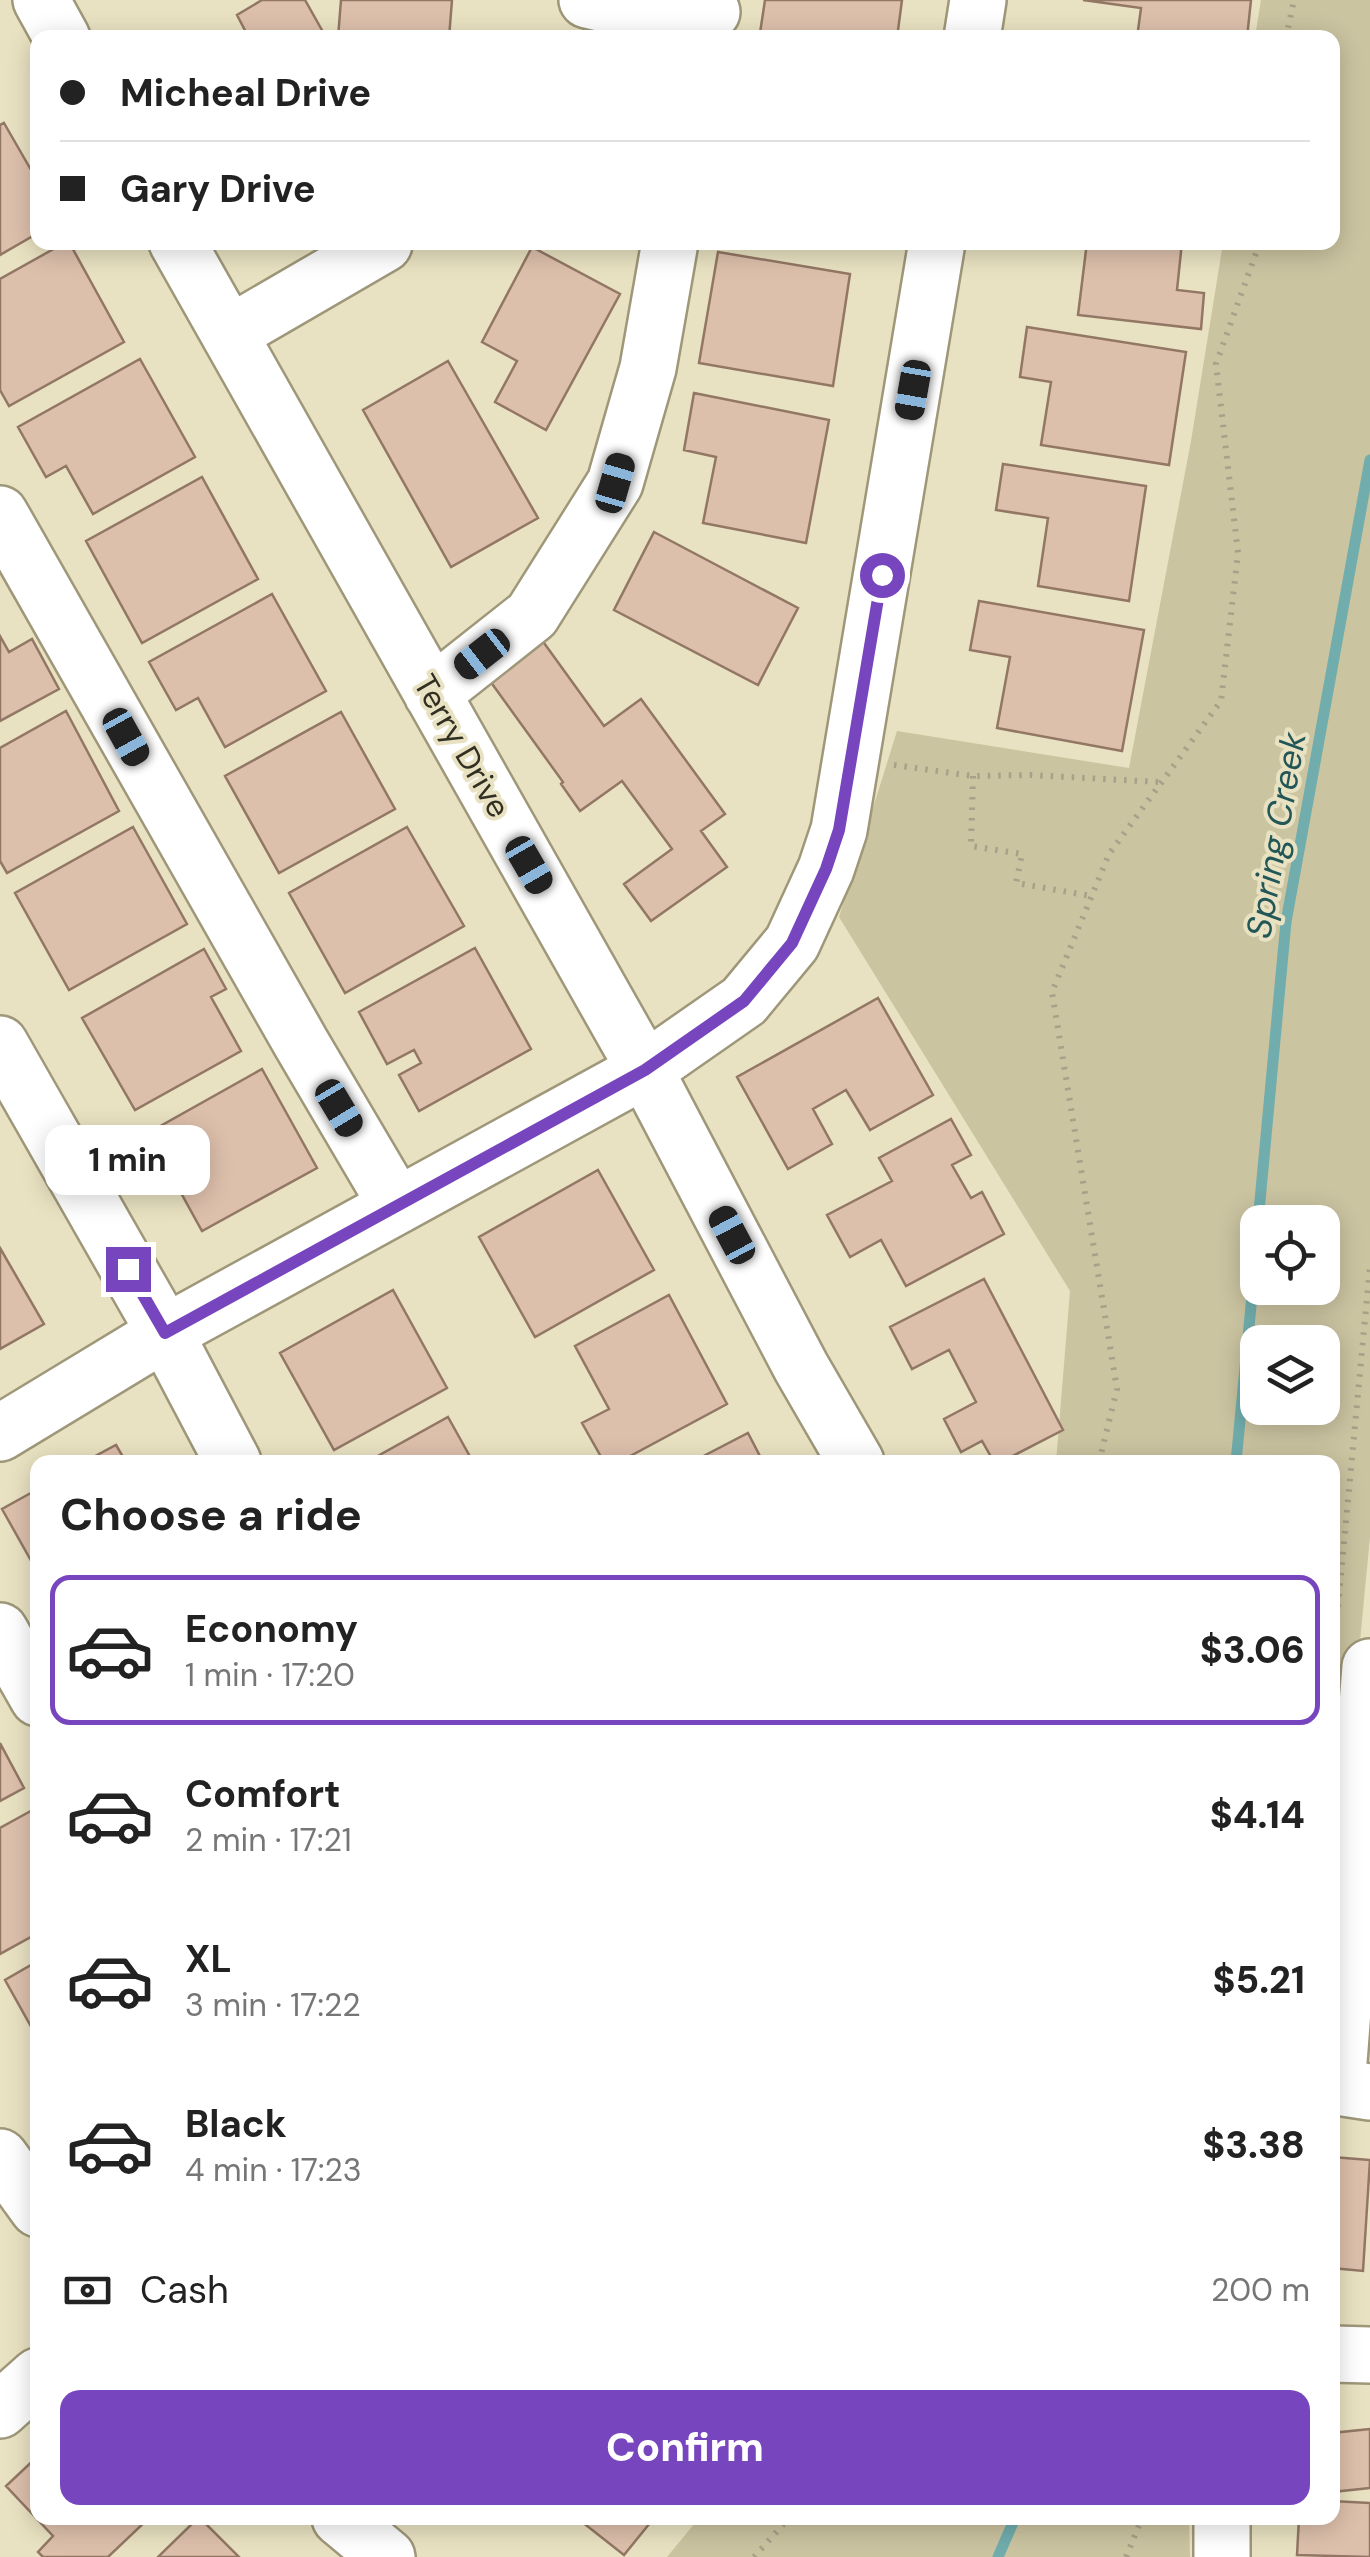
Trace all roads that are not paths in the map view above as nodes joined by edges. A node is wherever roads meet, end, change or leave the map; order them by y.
1 (41, 0) edge
2 (586, 0) edge
3 (978, 0) edge
4 (712, 16) edge
5 (58, 30) edge
6 (973, 30) edge
7 (182, 250) edge
8 (374, 250) edge
9 (669, 250) edge
10 (937, 250) edge
11 (229, 334) junction
12 (0, 514) edge
13 (432, 694) junction
14 (0, 1044) edge
15 (645, 1070) junction
16 (397, 1206) junction
17 (165, 1333) junction
18 (0, 1433) edge
19 (229, 1455) edge
20 (852, 1455) edge
21 (0, 1632) edge
22 (1352, 1658) edge
23 (30, 1684) edge
24 (1340, 2027) edge
25 (1340, 2088) edge
26 (1370, 2092) edge
27 (0, 2157) edge
28 (30, 2197) edge
29 (1340, 2354) edge
30 (1370, 2355) edge
31 (30, 2383) edge
32 (0, 2410) edge
33 (348, 2525) edge
34 (1222, 2525) edge
35 (387, 2557) edge
36 (1222, 2557) edge

1 - 5 street
2 - 4 street
3 - 6 street
7 - 11 street, Terry Drive
8 - 11 street
9 - 13 street
10 - 15 street
11 - 13 street, Terry Drive
12 - 16 street
13 - 15 street, Terry Drive
14 - 17 street
15 - 16 street
15 - 20 street, Terry Drive
16 - 17 street
17 - 18 street
17 - 19 street
21 - 23 street
22 - 24 street
25 - 26 street
27 - 28 street
29 - 30 street
31 - 32 street
33 - 35 street
34 - 36 street

